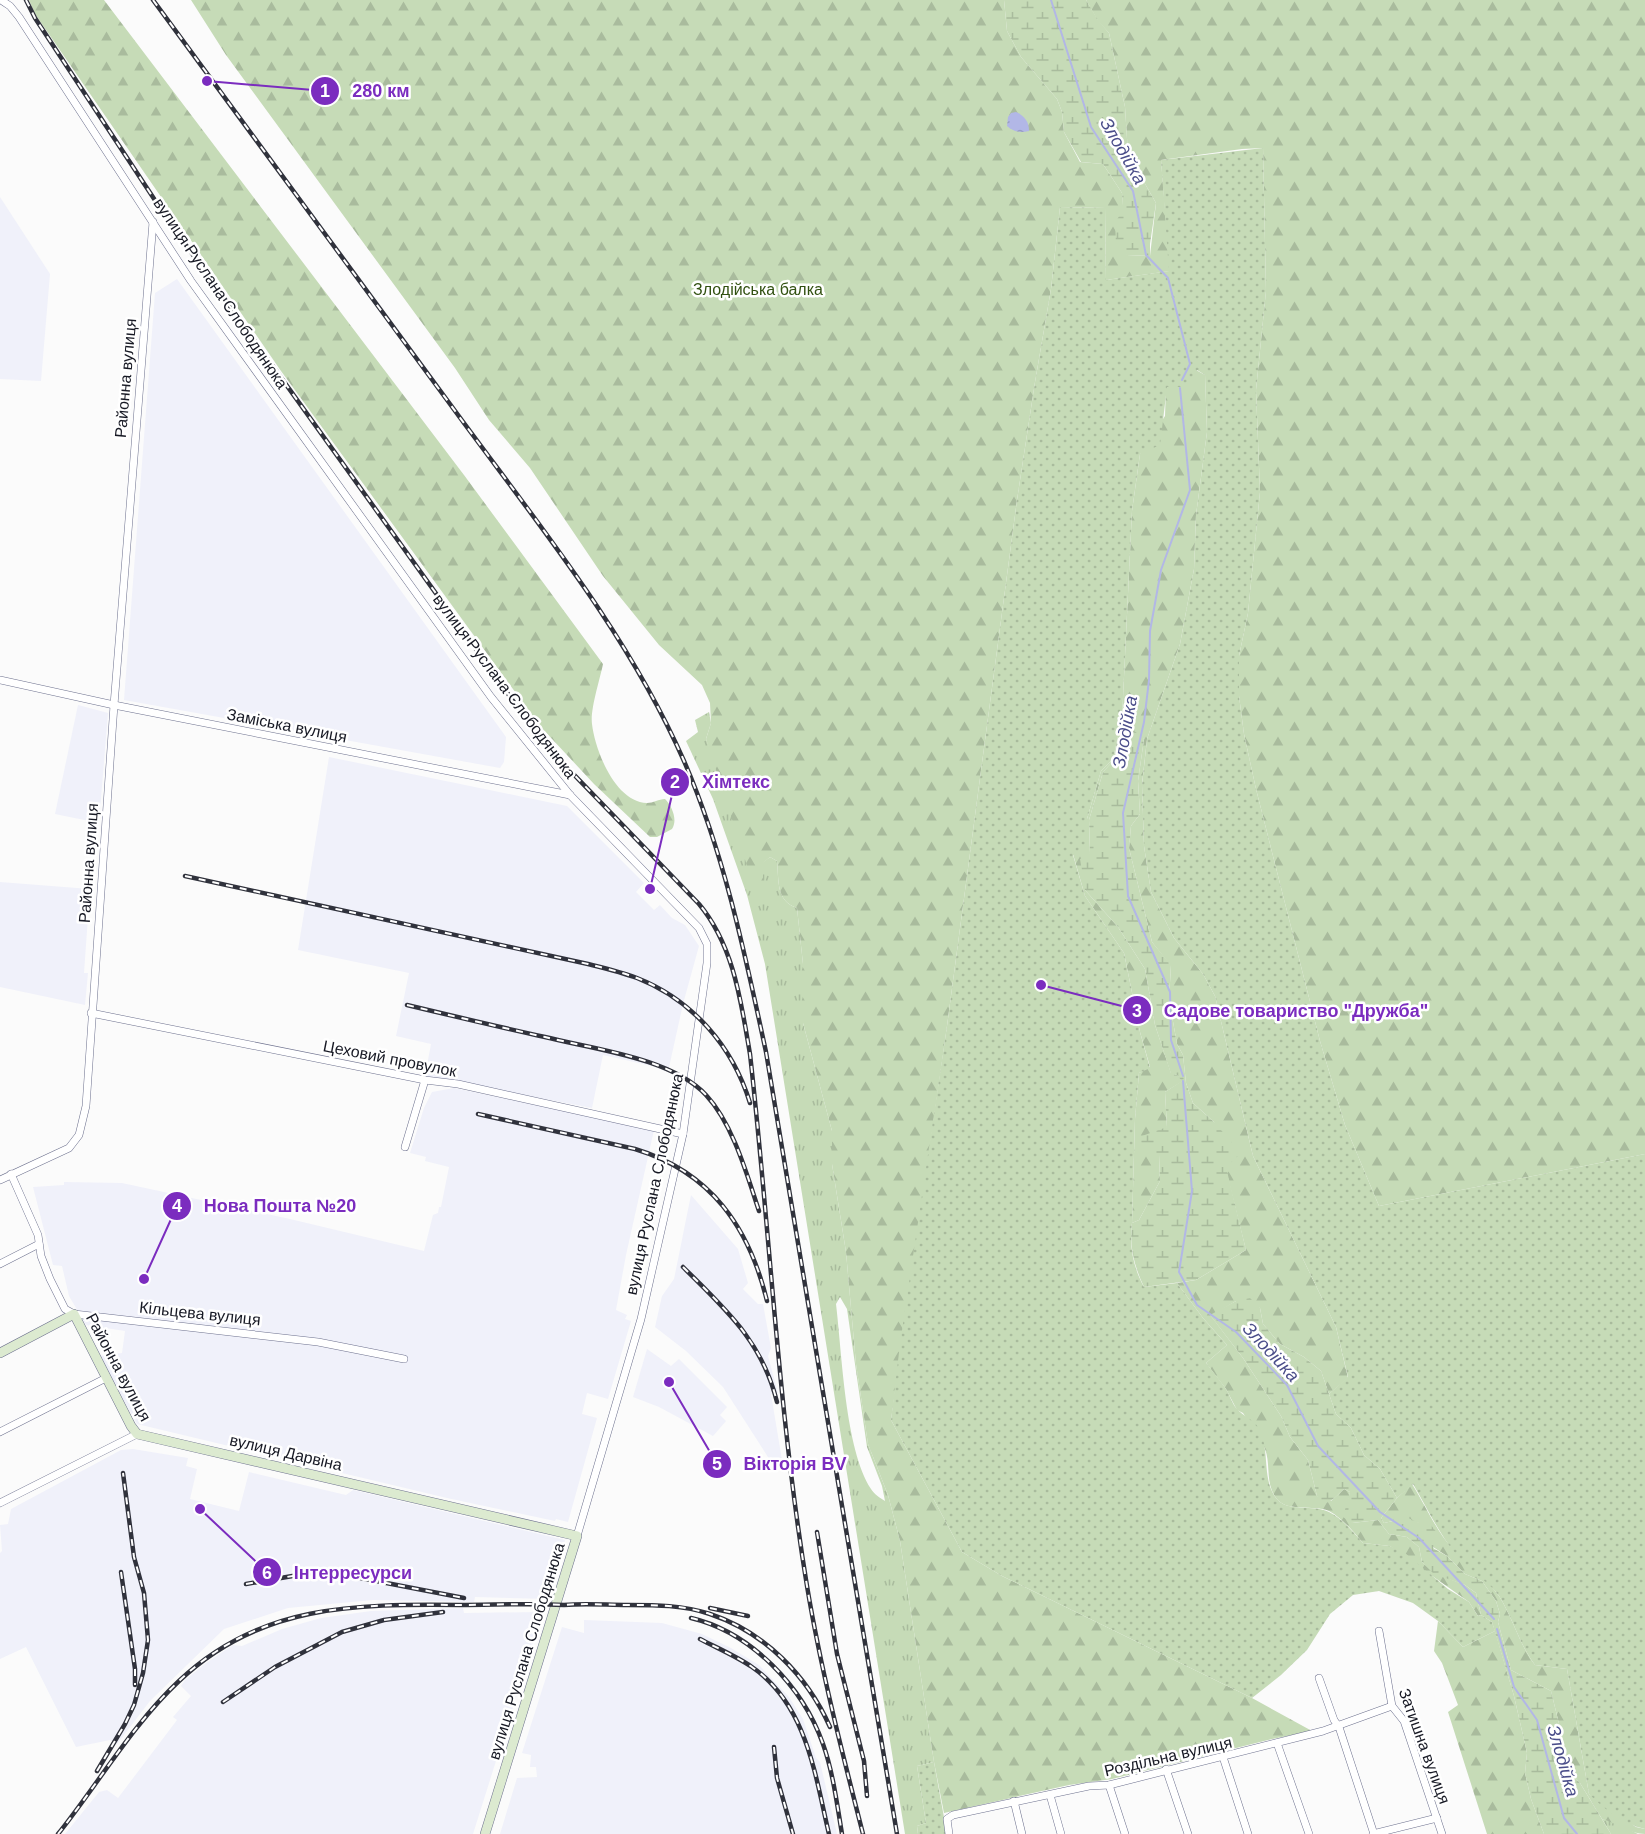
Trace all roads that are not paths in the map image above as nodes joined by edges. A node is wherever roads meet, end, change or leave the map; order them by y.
1 (1, 0) edge
2 (153, 222) junction
3 (0, 680) edge
4 (114, 705) junction
5 (570, 795) junction
6 (91, 1013) junction
7 (425, 1080) junction
8 (683, 1134) junction
9 (405, 1147) dead end
10 (11, 1174) junction
11 (0, 1180) edge
12 (39, 1244) junction
13 (0, 1264) edge
14 (74, 1314) junction
15 (0, 1353) edge
16 (404, 1359) dead end
17 (106, 1378) junction
18 (0, 1432) edge
19 (137, 1434) junction
20 (0, 1503) edge
21 (577, 1536) junction
22 (1379, 1631) dead end
23 (1319, 1678) dead end
24 (1392, 1706) junction
25 (1339, 1727) junction
26 (1277, 1743) junction
27 (1223, 1757) junction
28 (1166, 1770) junction
29 (1109, 1785) junction
30 (1050, 1795) junction
31 (1014, 1801) junction
32 (1437, 1818) junction
33 (485, 1834) edge
34 (949, 1834) edge
35 (1022, 1834) edge
36 (1061, 1834) edge
37 (1125, 1834) edge
38 (1188, 1834) edge
39 (1248, 1834) edge
40 (1309, 1834) edge
41 (1373, 1834) edge
42 (1442, 1834) edge

1 - 2 street, вулиця Руслана Слободянюка
2 - 4 street, Районна вулиця
2 - 5 street, вулиця Руслана Слободянюка
3 - 4 street, Заміська вулиця
4 - 5 street, Заміська вулиця
4 - 6 street, Районна вулиця
5 - 8 street, вулиця Руслана Слободянюка
6 - 7 street, Цеховий провулок
6 - 10 street, Районна вулиця
7 - 8 street, Цеховий провулок
7 - 9 street
8 - 21 street, вулиця Руслана Слободянюка
10 - 11 street
10 - 12 street, Районна вулиця
12 - 13 street
12 - 14 street, Районна вулиця
14 - 15 street
14 - 16 street, Кільцева вулиця
14 - 17 street, Районна вулиця
17 - 18 street
17 - 19 street, Районна вулиця
19 - 20 street
19 - 21 street, вулиця Дарвіна
21 - 33 street, вулиця Руслана Слободянюка
22 - 24 street, Затишна вулиця
23 - 25 street
24 - 25 street, Роздільна вулиця
24 - 32 street, Затишна вулиця
25 - 26 street, Роздільна вулиця
25 - 41 street
26 - 27 street, Роздільна вулиця
26 - 40 street
27 - 28 street, Роздільна вулиця
27 - 39 street
28 - 29 street, Роздільна вулиця
28 - 38 street
29 - 30 street, Роздільна вулиця
29 - 37 street
30 - 31 street, Роздільна вулиця
30 - 36 street
31 - 34 street, Роздільна вулиця
31 - 35 street
32 - 41 street
32 - 42 street, Затишна вулиця

